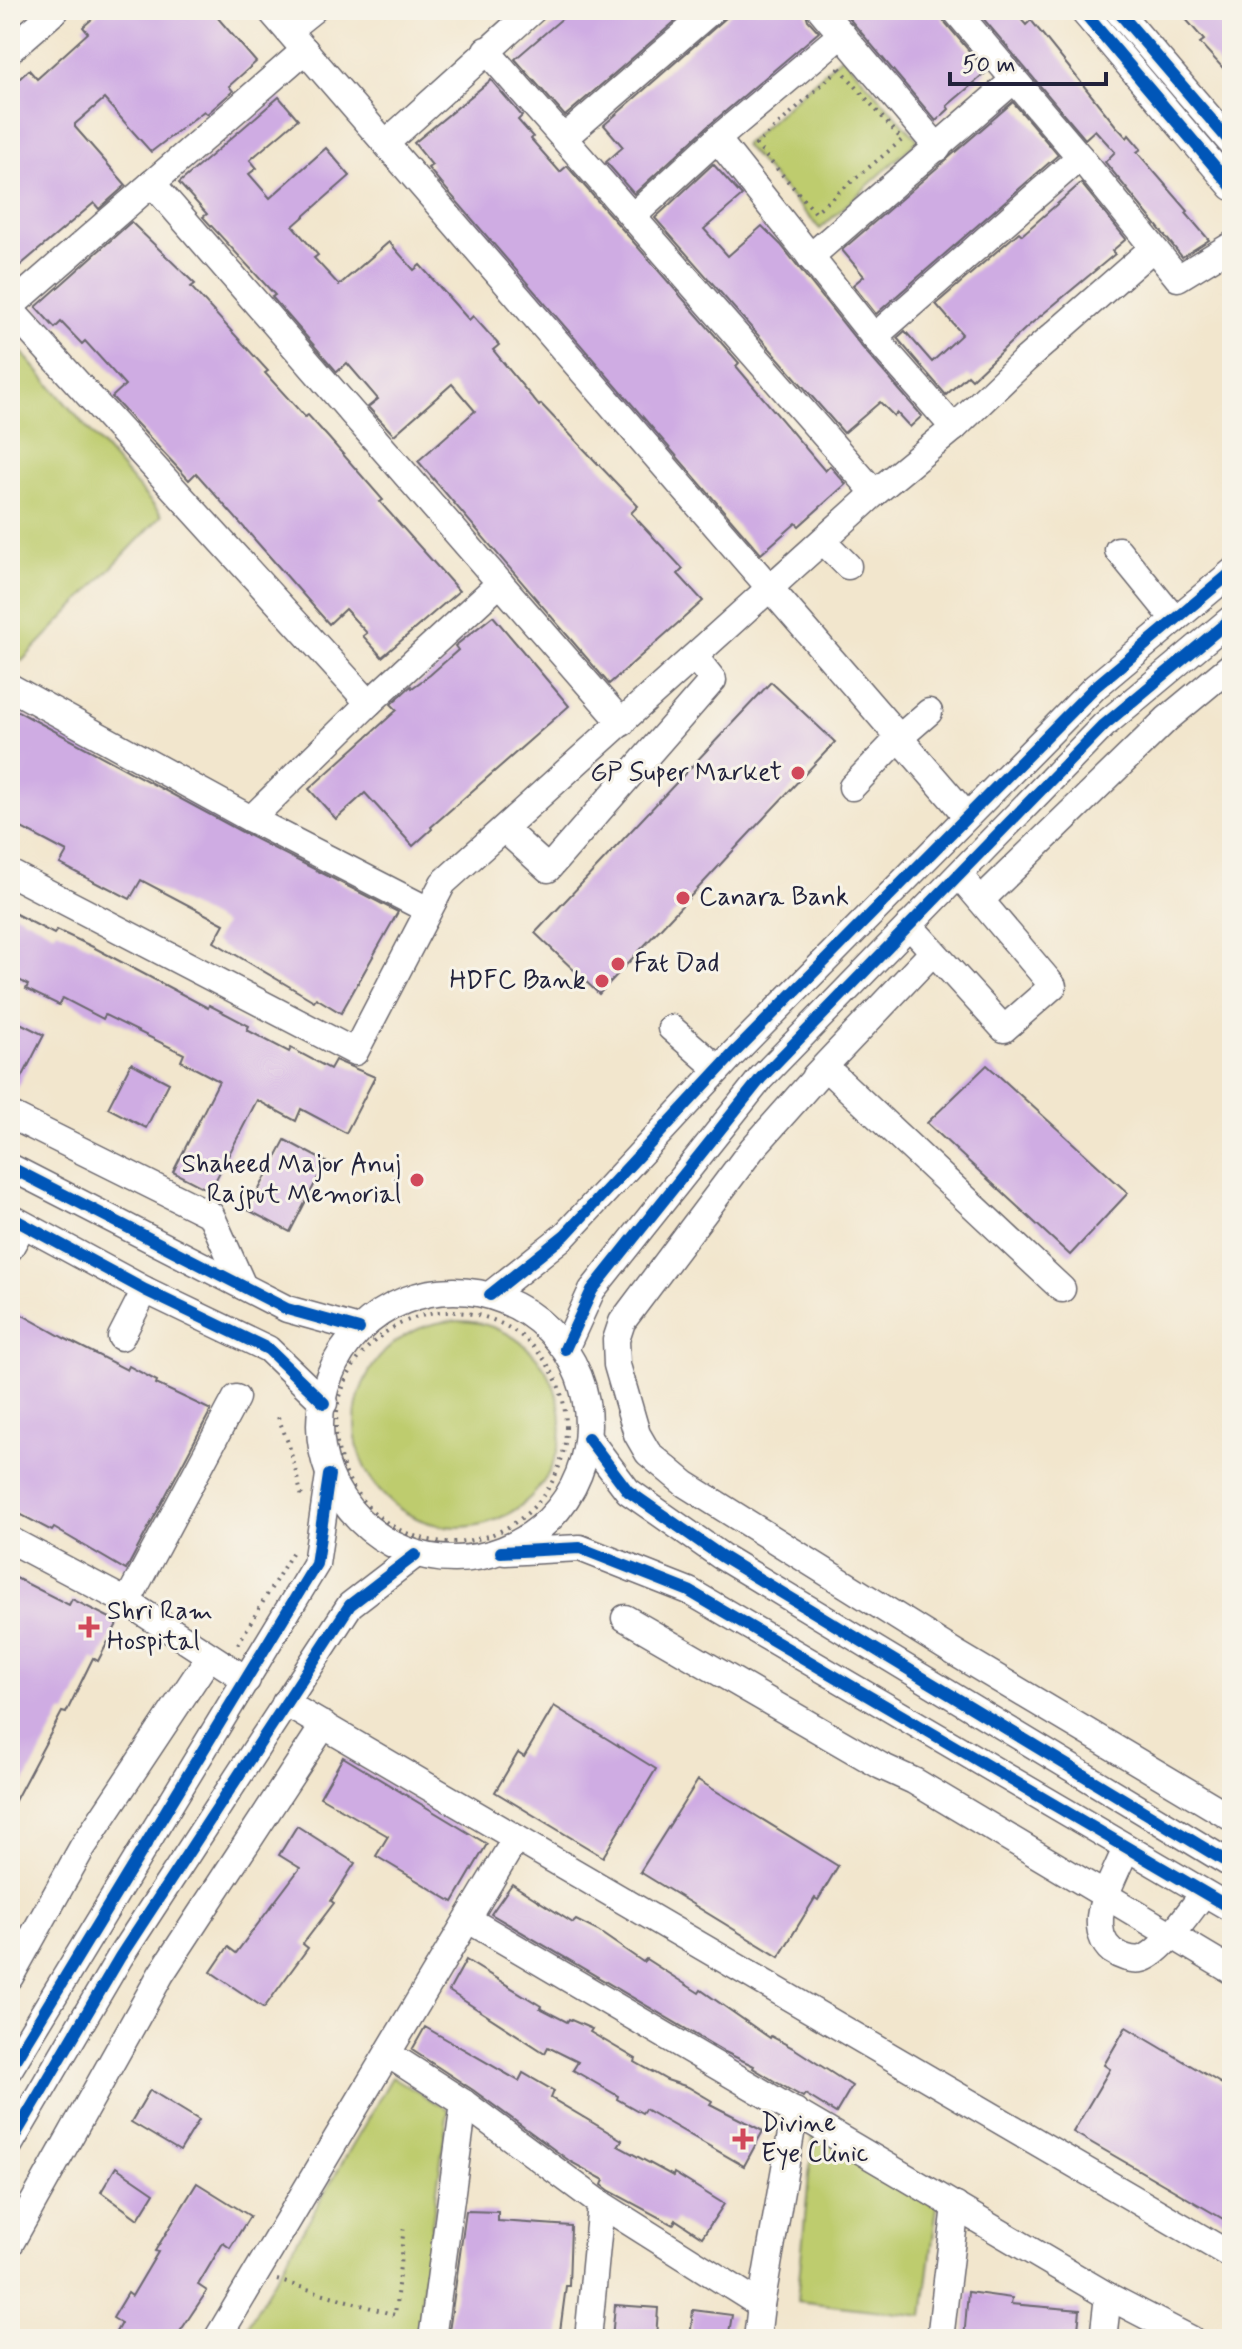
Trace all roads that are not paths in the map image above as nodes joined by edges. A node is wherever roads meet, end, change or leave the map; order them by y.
1 (56, 10) edge
2 (270, 10) edge
3 (313, 10) edge
4 (533, 10) edge
5 (712, 10) edge
6 (821, 10) edge
7 (955, 10) edge
8 (1082, 10) edge
9 (1117, 10) edge
10 (842, 34) junction
11 (296, 40) junction
12 (10, 50) edge
13 (486, 50) junction
14 (1014, 80) junction
15 (565, 137) junction
16 (717, 139) junction
17 (386, 143) junction
18 (1232, 144) edge
19 (938, 148) junction
20 (1080, 157) junction
21 (152, 183) junction
22 (1232, 187) edge
23 (633, 216) junction
24 (1232, 245) edge
25 (1153, 248) junction
26 (810, 257) junction
27 (10, 308) edge
28 (874, 337) junction
29 (954, 428) junction
30 (875, 493) junction
31 (823, 541) junction
32 (1118, 550) dead end
33 (848, 566) dead end
34 (1232, 572) edge
35 (500, 583) junction
36 (771, 589) junction
37 (1232, 618) edge
38 (1175, 620) junction
39 (695, 657) junction
40 (1232, 665) edge
41 (10, 687) edge
42 (369, 703) junction
43 (929, 712) dead end
44 (622, 723) junction
45 (899, 738) junction
46 (852, 787) dead end
47 (967, 816) junction
48 (251, 819) junction
49 (504, 829) junction
50 (10, 873) edge
51 (959, 875) junction
52 (981, 900) junction
53 (428, 910) junction
54 (909, 925) junction
55 (933, 952) junction
56 (671, 1028) dead end
57 (786, 1052) junction
58 (718, 1069) junction
59 (820, 1072) junction
60 (10, 1115) edge
61 (10, 1167) edge
62 (17, 1221) edge
63 (10, 1248) edge
64 (243, 1286) junction
65 (1062, 1289) dead end
66 (145, 1290) junction
67 (490, 1295) junction
68 (359, 1329) junction
69 (121, 1337) dead end
70 (565, 1349) junction
71 (236, 1398) dead end
72 (324, 1403) junction
73 (588, 1438) junction
74 (329, 1475) junction
75 (10, 1540) edge
76 (501, 1552) junction
77 (415, 1555) junction
78 (127, 1602) junction
79 (625, 1618) dead end
80 (209, 1657) junction
81 (247, 1680) junction
82 (285, 1703) junction
83 (324, 1725) junction
84 (1232, 1818) edge
85 (516, 1838) junction
86 (1126, 1848) junction
87 (1232, 1865) edge
88 (1204, 1893) junction
89 (1107, 1897) junction
90 (1232, 1909) edge
91 (469, 1920) junction
92 (1170, 1936) junction
93 (1232, 1971) edge
94 (10, 1977) edge
95 (388, 2054) junction
96 (10, 2068) edge
97 (464, 2103) junction
98 (795, 2111) junction
99 (10, 2144) edge
100 (601, 2204) junction
101 (956, 2206) junction
102 (10, 2244) edge
103 (1232, 2256) edge
104 (1108, 2296) junction
105 (761, 2305) junction
106 (217, 2339) edge
107 (432, 2339) edge
108 (588, 2339) edge
109 (757, 2339) edge
110 (940, 2339) edge
111 (1103, 2339) edge
112 (1191, 2339) edge

1 - 12 street
2 - 11 street
3 - 11 street
4 - 13 street
5 - 15 street
6 - 10 street
7 - 14 street
8 - 22 street
9 - 18 street
10 - 16 street
10 - 19 street
11 - 17 street
11 - 21 street
13 - 15 street
13 - 17 street
14 - 19 street
14 - 20 street
15 - 23 street
16 - 23 street
16 - 26 street
17 - 36 street
19 - 26 street
20 - 25 street
20 - 28 street
21 - 27 street
21 - 35 street
23 - 30 street
24 - 25 street
25 - 29 street
26 - 28 street
27 - 42 street
28 - 29 street
29 - 30 street
30 - 31 street
31 - 33 street
31 - 36 street
32 - 38 street
34 - 38 street
35 - 42 street
35 - 44 street
36 - 39 street
36 - 45 street
37 - 51 street
38 - 47 street
39 - 44 street
39 - 49 street
40 - 52 street
41 - 48 street
42 - 48 street
43 - 45 street
44 - 49 street
45 - 46 street
45 - 47 street
47 - 58 street
48 - 53 street
49 - 53 street
50 - 53 street
51 - 52 street
51 - 54 street
52 - 55 street
54 - 55 street
54 - 57 street
55 - 59 street
56 - 58 street
57 - 59 street
57 - 70 street
58 - 67 street
59 - 65 street
59 - 84 street
60 - 64 street
61 - 64 street
62 - 63 street
62 - 66 street
64 - 68 street
66 - 69 street
66 - 72 street
67 - 68 street
67 - 70 street
68 - 72 street
70 - 73 street
71 - 78 street
72 - 74 street
73 - 76 street
73 - 87 street
74 - 77 street
74 - 81 street
75 - 78 street
76 - 77 street
76 - 86 street
77 - 82 street
78 - 80 street
79 - 89 street
80 - 81 street
80 - 94 street
81 - 96 street
82 - 83 street
82 - 99 street
83 - 85 street
83 - 102 street
85 - 91 street
85 - 103 street
86 - 88 street
86 - 89 street
88 - 90 street
88 - 92 street
89 - 92 street
89 - 92 street
91 - 95 street
91 - 98 street
92 - 93 street
95 - 97 street
95 - 106 street
97 - 100 street
97 - 107 street
98 - 101 street
98 - 105 street
100 - 105 street
100 - 108 street
101 - 104 street
101 - 110 street
104 - 111 street
104 - 112 street
105 - 109 street

